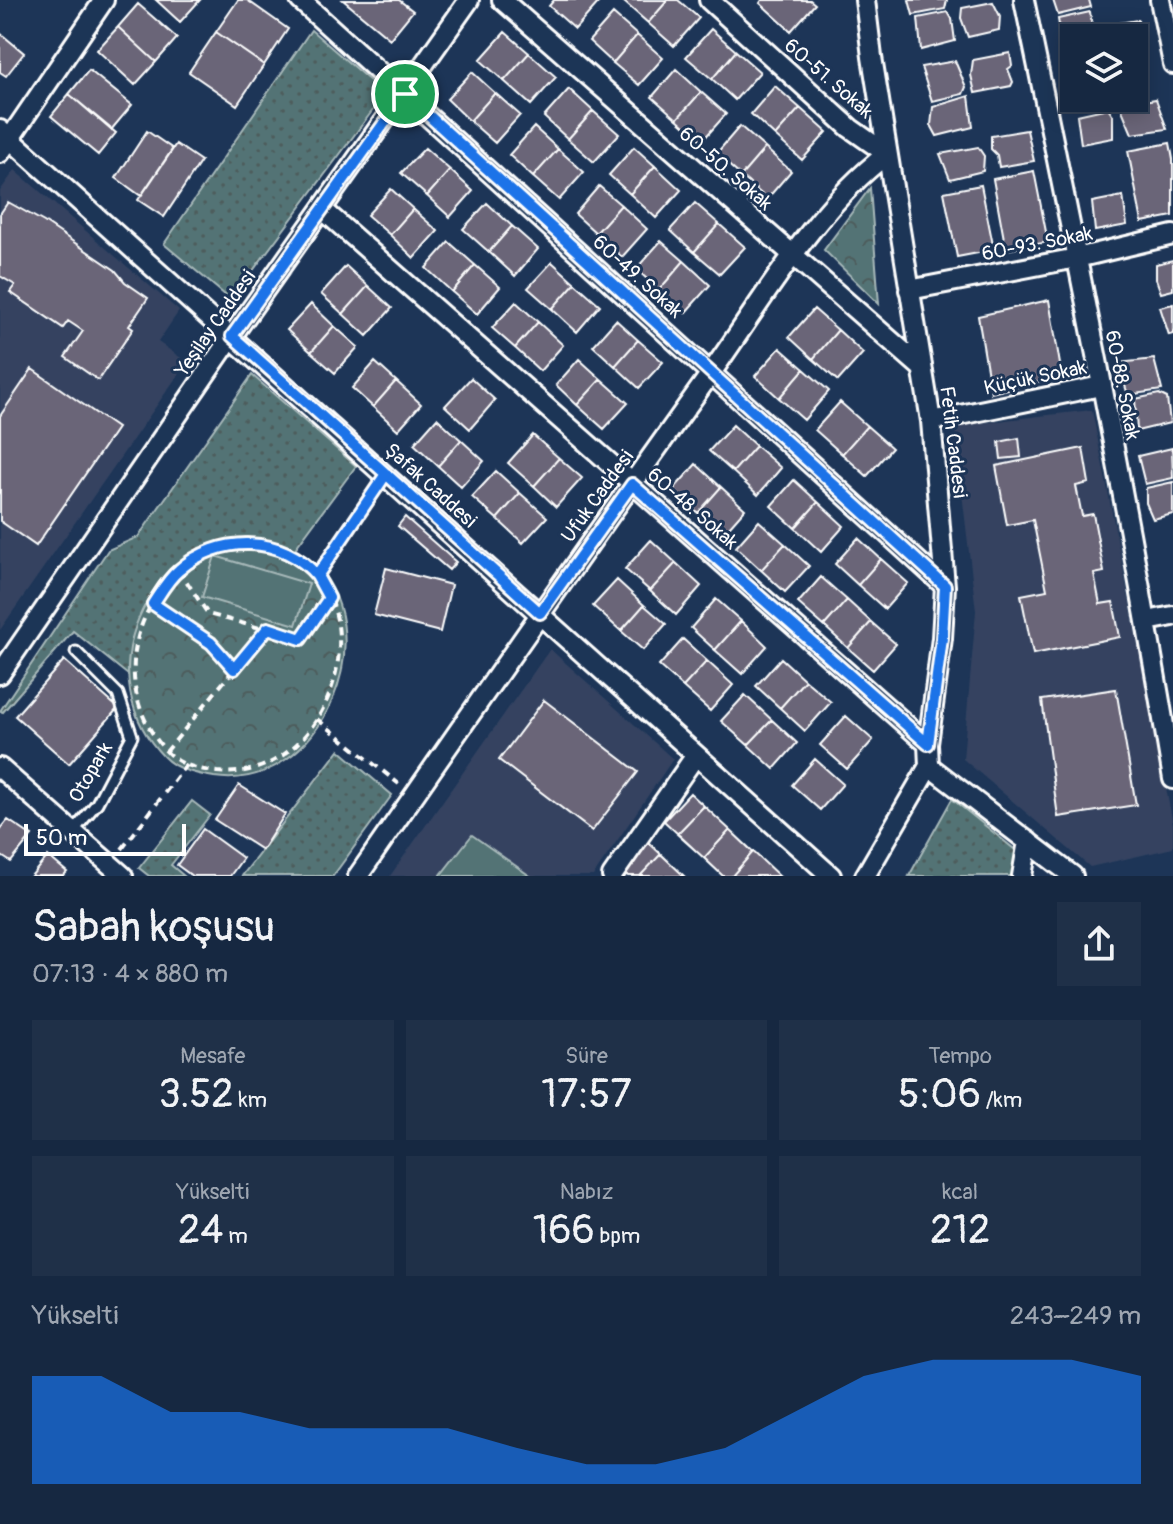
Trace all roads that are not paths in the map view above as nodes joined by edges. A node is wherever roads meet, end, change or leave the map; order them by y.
1 (104, 0) edge
2 (300, 0) edge
3 (469, 0) edge
4 (502, 0) edge
5 (709, 0) edge
6 (865, 0) edge
7 (1024, 0) edge
8 (1160, 0) edge
9 (1173, 64) edge
10 (405, 94) junction
11 (3, 140) edge
12 (887, 154) junction
13 (322, 209) junction
14 (1173, 235) edge
15 (794, 256) junction
16 (1077, 258) junction
17 (909, 290) junction
18 (232, 336) junction
19 (922, 368) junction
20 (712, 372) junction
21 (1101, 386) junction
22 (931, 421) junction
23 (632, 484) junction
24 (945, 586) junction
25 (540, 613) junction
26 (1173, 616) edge
27 (1147, 621) junction
28 (76, 652) dead end
29 (0, 674) edge
30 (928, 744) junction
31 (696, 755) junction
32 (929, 766) junction
33 (0, 768) edge
34 (1173, 779) edge
35 (73, 832) junction
36 (1028, 841) junction
37 (117, 870) edge
38 (358, 876) edge
39 (612, 876) edge
40 (831, 876) edge
41 (865, 876) edge
42 (1022, 876) edge
43 (1073, 876) edge

1 - 11 street
2 - 10 street, 60-49. Sokak
3 - 10 street, Yeşilay Caddesi
4 - 15 street, 60-50. Sokak
5 - 12 street, 60-51. Sokak
6 - 12 street, Fetih Caddesi
7 - 16 street, 60-88. Sokak
8 - 9 street
10 - 13 street, Yeşilay Caddesi
10 - 20 street, 60-49. Sokak
11 - 18 street, Şafak Caddesi
12 - 15 street, Ufuk Caddesi
12 - 17 street, Fetih Caddesi
13 - 18 street, Yeşilay Caddesi
13 - 23 street, 60-48. Sokak
14 - 16 street, 60-93. Sokak
15 - 19 street, 60-50. Sokak
15 - 20 street, Ufuk Caddesi
16 - 17 street, 60-93. Sokak
16 - 21 street, 60-88. Sokak
17 - 19 street, Fetih Caddesi
18 - 25 street, Şafak Caddesi
18 - 29 street, Yeşilay Caddesi
19 - 22 street, Fetih Caddesi
20 - 23 street, Ufuk Caddesi
20 - 24 street, 60-49. Sokak
21 - 22 street, Küçük Sokak
21 - 27 street, 60-88. Sokak
22 - 24 street, Fetih Caddesi
23 - 25 street, Ufuk Caddesi
23 - 30 street, 60-48. Sokak
24 - 30 street, Fetih Caddesi
25 - 31 street, Şafak Caddesi
25 - 38 street, Ufuk Caddesi
26 - 27 street
27 - 34 street, 60-88. Sokak
28 - 35 lane, Otopark
30 - 32 street, Fetih Caddesi
31 - 39 street
31 - 40 street, Şafak Caddesi
32 - 36 street
32 - 41 street
33 - 35 street
35 - 37 street
36 - 42 street
36 - 43 street

